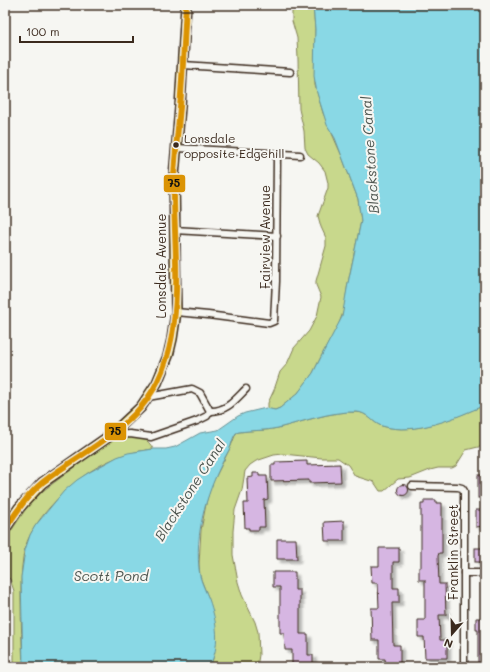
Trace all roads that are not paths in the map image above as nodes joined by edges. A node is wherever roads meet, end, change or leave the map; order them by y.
1 (186, 5) edge
2 (183, 65) junction
3 (290, 72) dead end
4 (177, 148) junction
5 (277, 154) junction
6 (300, 155) dead end
7 (174, 230) junction
8 (276, 236) junction
9 (176, 312) junction
10 (246, 389) dead end
11 (148, 397) junction
12 (210, 411) junction
13 (111, 435) junction
14 (412, 486) dead end
15 (5, 529) edge
16 (464, 573) junction
17 (485, 573) edge
18 (464, 667) edge

1 - 2 main road, Lonsdale Avenue
2 - 3 street
2 - 4 main road, Lonsdale Avenue
4 - 5 street
4 - 7 main road, Lonsdale Avenue
5 - 6 street
5 - 8 street, Fairview Avenue
7 - 8 street
7 - 9 main road, Lonsdale Avenue
8 - 9 street, Fairview Avenue
9 - 11 main road, Lonsdale Avenue
10 - 12 street
11 - 12 street
11 - 13 main road, Lonsdale Avenue
12 - 13 street
13 - 15 main road, Lonsdale Avenue
14 - 16 street, Franklin Street
16 - 17 street
16 - 18 street, Franklin Street

